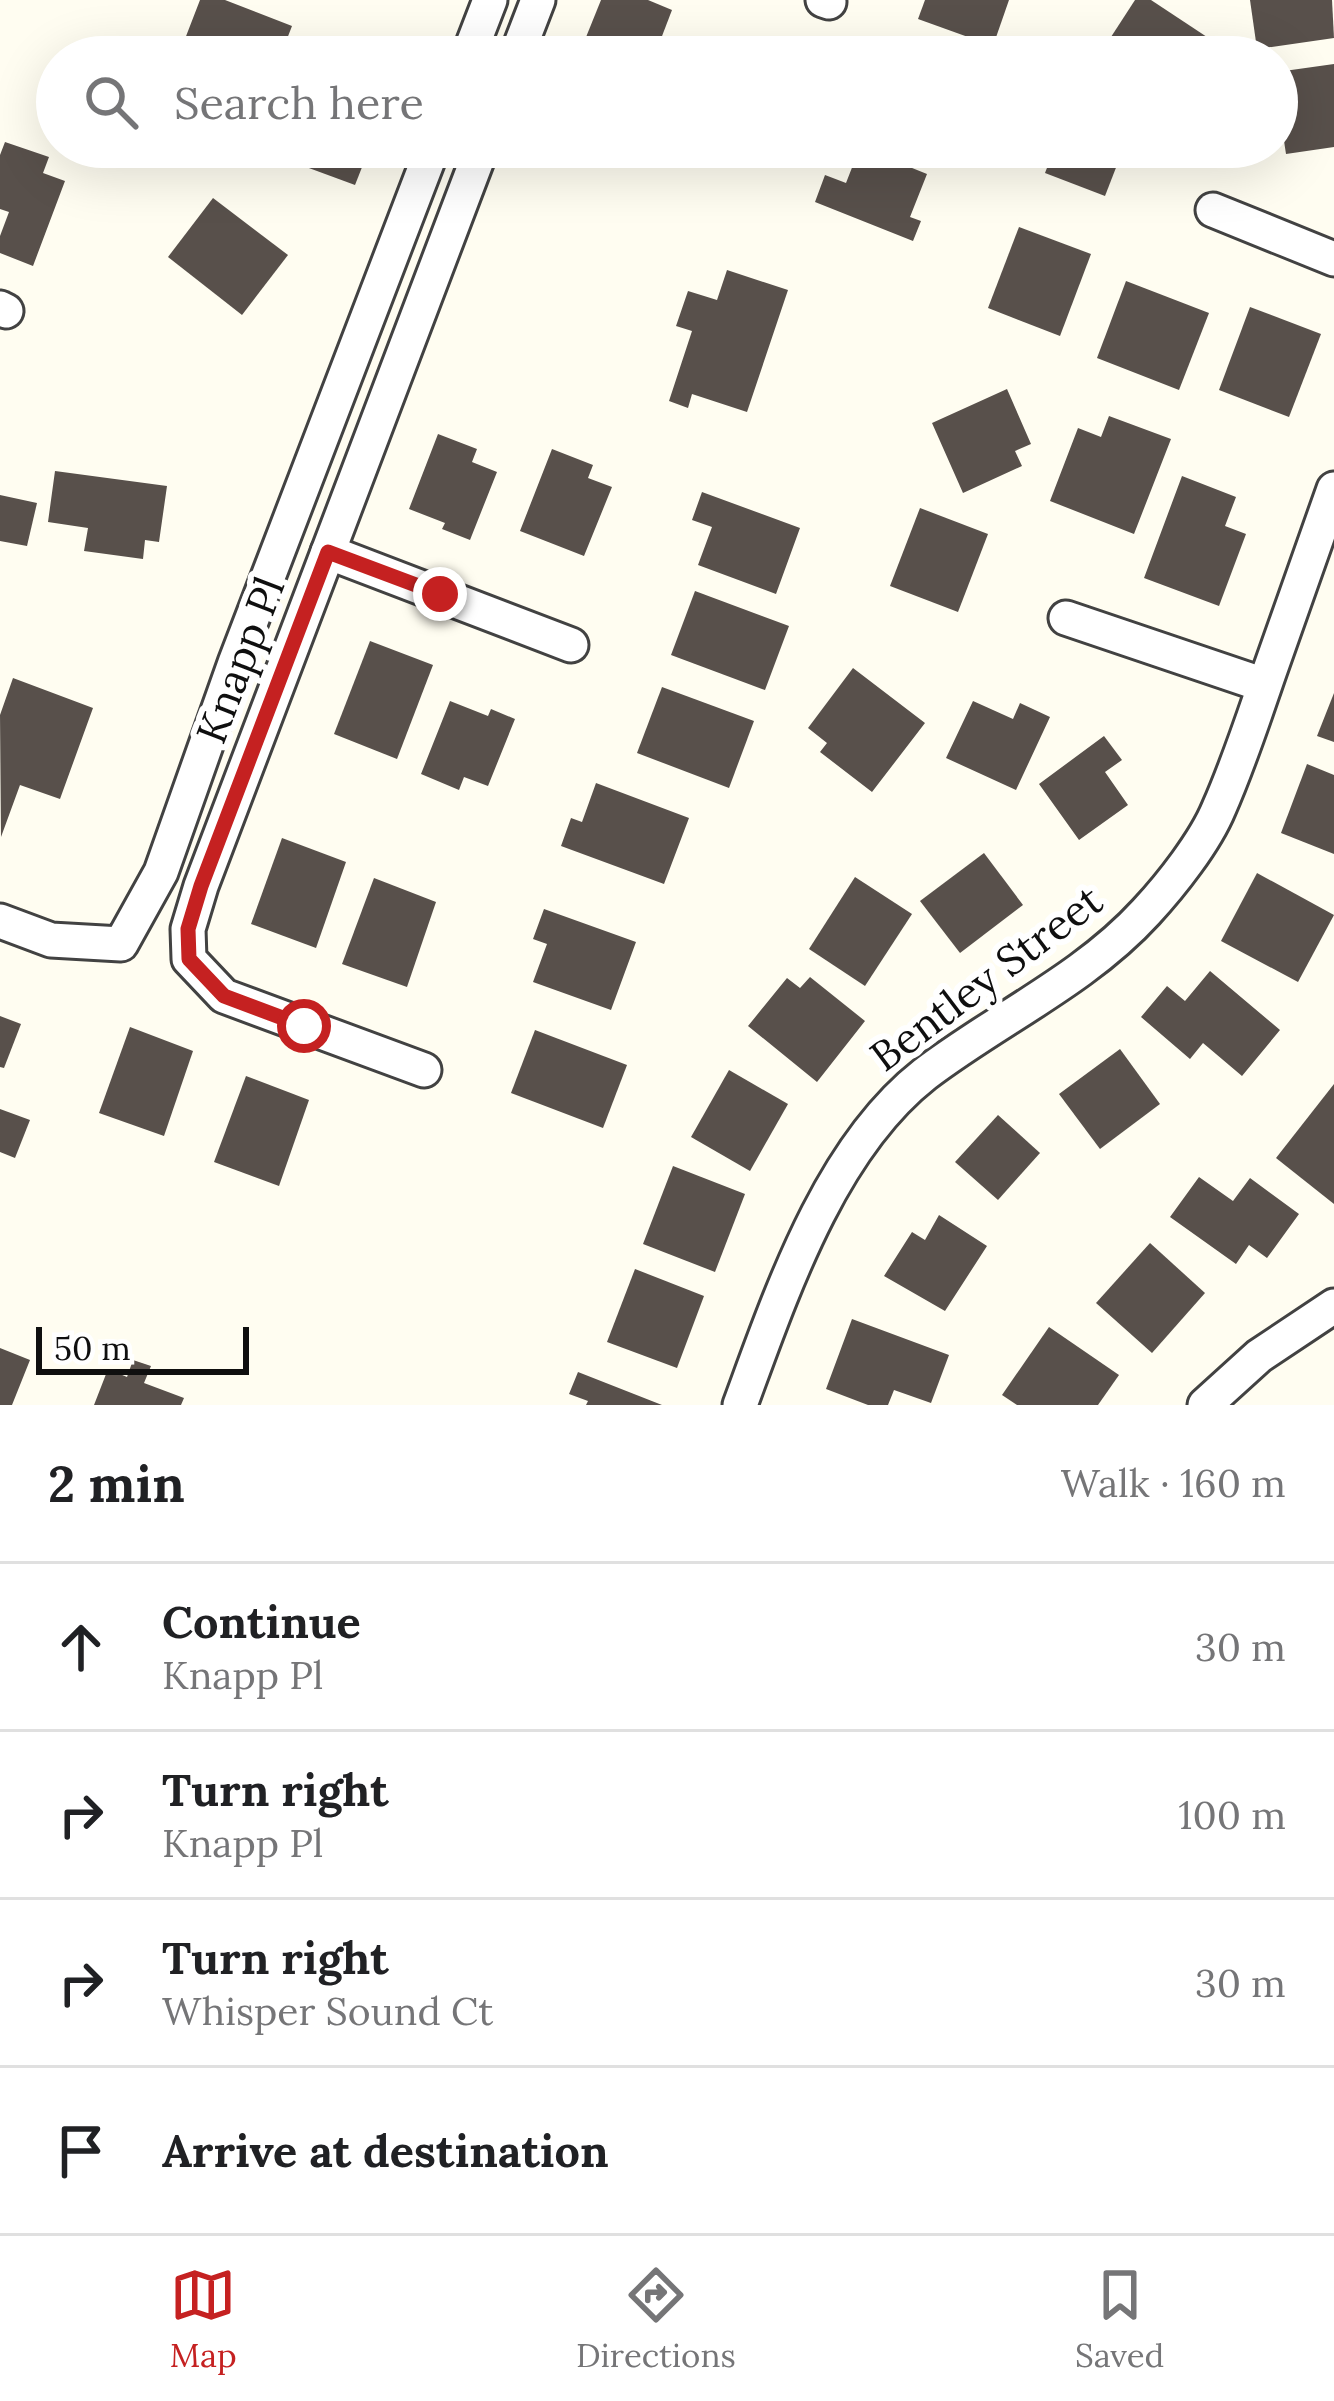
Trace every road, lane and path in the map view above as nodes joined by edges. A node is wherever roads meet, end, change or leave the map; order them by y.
1 (490, 0) edge
2 (538, 0) edge
3 (476, 36) edge
4 (524, 36) edge
5 (425, 168) edge
6 (474, 168) edge
7 (1213, 210) dead end
8 (1334, 259) edge
9 (1334, 489) edge
10 (328, 552) junction
11 (1066, 618) dead end
12 (571, 645) dead end
13 (1264, 685) junction
14 (0, 921) edge
15 (424, 1070) dead end
16 (1334, 1306) edge
17 (740, 1405) edge
18 (1205, 1405) edge

1 - 3 street
2 - 4 street
5 - 14 street
6 - 10 street, Knapp Pl
7 - 8 street
9 - 13 street, Bentley Street
10 - 12 street
10 - 15 street, Knapp Pl
11 - 13 street
13 - 17 street, Bentley Street
16 - 18 street

